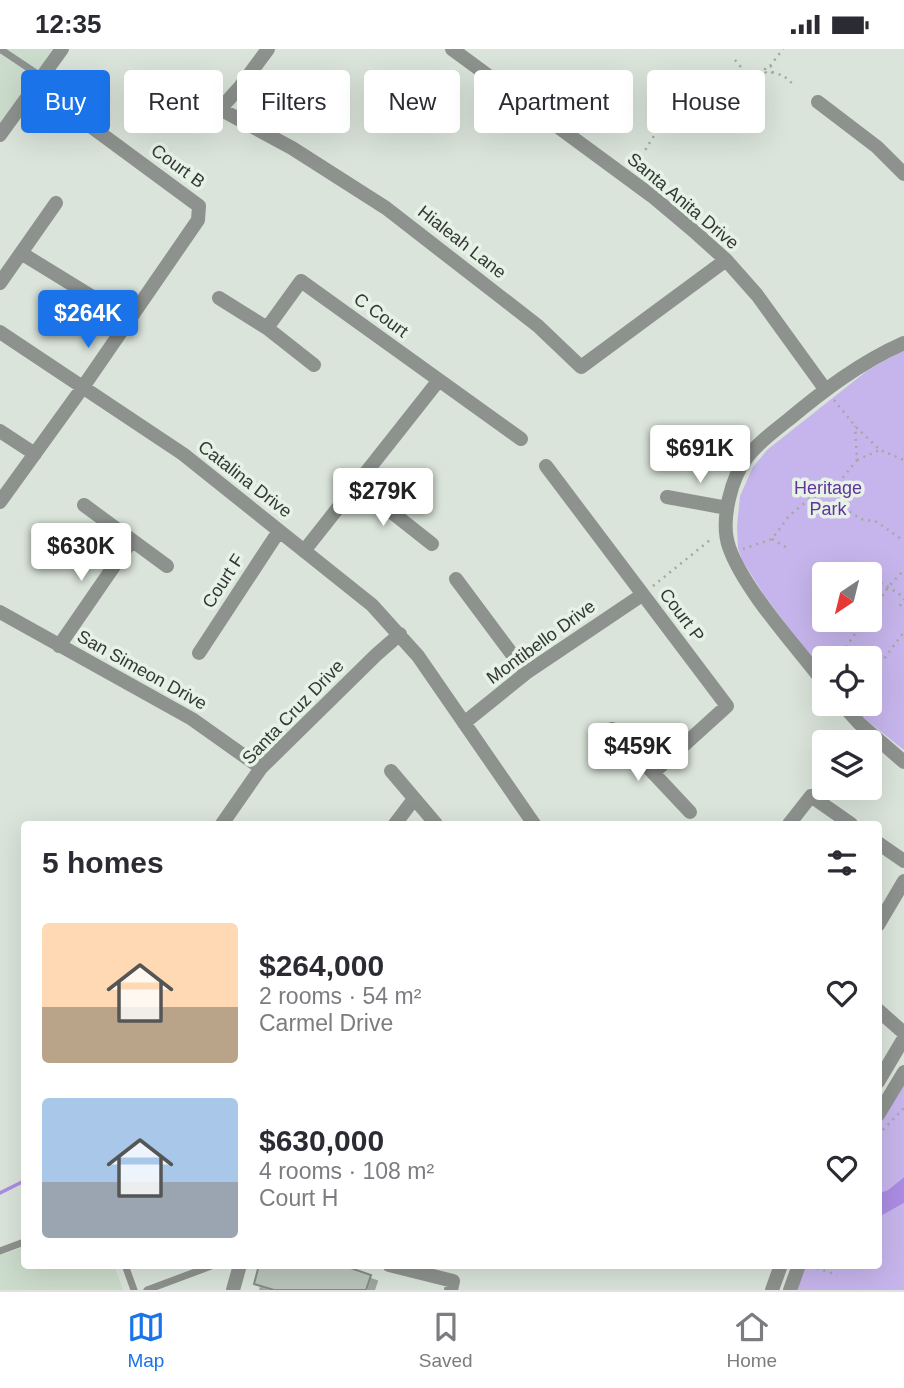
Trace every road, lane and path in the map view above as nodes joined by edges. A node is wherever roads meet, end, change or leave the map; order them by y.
1 (0, 49) edge
2 (62, 49) edge
3 (268, 49) edge
4 (452, 49) edge
5 (783, 49) edge
6 (735, 60) dead end
7 (770, 66) junction
8 (31, 70) edge
9 (46, 70) edge
10 (743, 70) edge
11 (765, 72) joint
12 (772, 72) junction
13 (794, 85) dead end
14 (818, 102) dead end
15 (21, 105) edge
16 (100, 133) edge
17 (655, 133) edge
18 (0, 135) edge
19 (904, 174) edge
20 (629, 179) junction
21 (56, 203) dead end
22 (22, 253) junction
23 (726, 260) junction
24 (0, 283) edge
25 (219, 298) dead end
26 (130, 320) junction
27 (267, 328) junction
28 (0, 332) edge
29 (904, 343) edge
30 (314, 365) dead end
31 (439, 380) junction
32 (83, 387) junction
33 (825, 389) junction
34 (855, 426) junction
35 (0, 431) edge
36 (521, 439) dead end
37 (880, 450) junction
38 (36, 454) junction
39 (857, 460) junction
40 (904, 460) edge
41 (547, 466) dead end
42 (356, 485) junction
43 (837, 485) junction
44 (667, 497) dead end
45 (0, 502) edge
46 (84, 505) dead end
47 (727, 508) junction
48 (279, 531) junction
49 (772, 539) junction
50 (132, 540) junction
51 (904, 541) edge
52 (432, 544) dead end
53 (728, 546) junction
54 (789, 549) dead end
55 (304, 551) junction
56 (167, 566) dead end
57 (904, 570) edge
58 (456, 579) dead end
59 (882, 582) edge
60 (889, 586) junction
61 (642, 595) junction
62 (882, 596) edge
63 (904, 598) edge
64 (900, 606) dead end
65 (0, 612) edge
66 (904, 632) edge
67 (400, 634) junction
68 (59, 646) junction
69 (199, 653) dead end
70 (882, 662) edge
71 (812, 667) edge
72 (527, 673) junction
73 (853, 716) edge
74 (464, 723) junction
75 (612, 729) dead end
76 (904, 762) edge
77 (261, 768) junction
78 (391, 771) dead end
79 (653, 773) junction
80 (414, 799) junction
81 (690, 812) dead end
82 (224, 821) edge
83 (397, 821) edge
84 (433, 821) edge
85 (530, 821) edge
86 (791, 821) edge
87 (847, 821) edge
88 (882, 846) edge
89 (904, 861) edge
90 (904, 881) edge
91 (882, 918) edge
92 (882, 1014) edge
93 (904, 1033) edge
94 (904, 1038) edge
95 (904, 1072) edge
96 (882, 1075) edge
97 (882, 1107) edge
98 (904, 1108) edge
99 (882, 1131) edge
100 (21, 1243) edge
101 (0, 1251) edge
102 (126, 1269) edge
103 (203, 1269) edge
104 (239, 1269) edge
105 (405, 1269) edge
106 (780, 1269) edge
107 (802, 1269) edge
108 (815, 1269) edge
109 (836, 1275) dead end
110 (134, 1290) edge
111 (147, 1290) edge
112 (233, 1290) edge
113 (451, 1290) edge
114 (772, 1290) edge
115 (790, 1290) edge

1 - 8 lane
2 - 9 street
3 - 23 street, Hialeah Lane
4 - 20 street, Santa Anita Drive
5 - 7 path
6 - 10 path
7 - 11 path
7 - 12 path
11 - 12 path
12 - 13 path
14 - 19 street
15 - 18 street
16 - 26 street, Court B
17 - 20 path
20 - 23 street, Santa Anita Drive
21 - 22 street
22 - 24 street
22 - 26 street
23 - 33 street, Santa Anita Drive
25 - 27 street
26 - 32 street
27 - 30 street
27 - 31 street, C Court
28 - 32 street, Catalina Drive
29 - 33 street
31 - 36 street, C Court
31 - 42 street
32 - 38 street
32 - 48 street, Catalina Drive
33 - 34 path
33 - 47 street
34 - 37 path
34 - 39 path
35 - 38 street
37 - 39 path
37 - 40 path
38 - 45 street
39 - 43 path
41 - 61 street, Court P
42 - 52 street
42 - 55 street
43 - 49 path
43 - 51 path
44 - 47 street
46 - 50 street
47 - 53 street
48 - 55 street, Catalina Drive
48 - 69 street, Court F
49 - 53 path
49 - 54 path
50 - 56 street
50 - 68 street
53 - 61 path
53 - 71 street
55 - 67 street, Catalina Drive
57 - 60 path
58 - 72 street
59 - 60 path
60 - 62 path
60 - 63 path
61 - 72 street, Montibello Drive
61 - 79 street, Court P
63 - 64 path
65 - 68 street, San Simeon Drive
66 - 70 path
67 - 74 street, Catalina Drive
67 - 77 street, Santa Cruz Drive
68 - 77 street, San Simeon Drive
72 - 74 street, Montibello Drive
73 - 76 street
74 - 85 street, Catalina Drive
75 - 79 street
77 - 82 street, Santa Cruz Drive
78 - 80 street
79 - 81 street
80 - 83 street
80 - 84 street
86 - 87 street
88 - 89 street
90 - 91 street
92 - 93 street
94 - 96 street
95 - 97 street
98 - 99 path
100 - 101 lane
102 - 110 lane
103 - 111 lane
104 - 112 street
105 - 113 street
106 - 114 street
107 - 115 street
108 - 109 path

